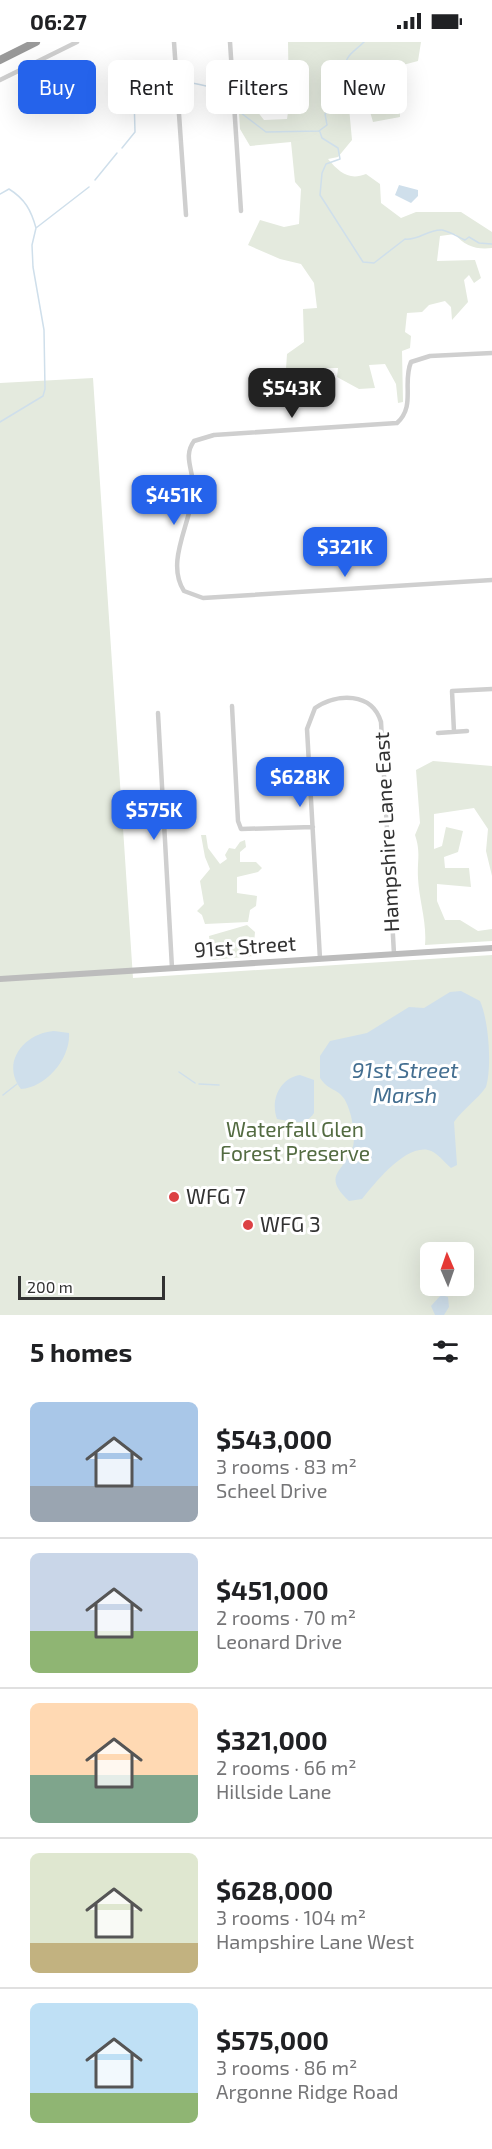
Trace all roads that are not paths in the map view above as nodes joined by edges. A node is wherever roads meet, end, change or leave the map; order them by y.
1 (36, 42) edge
2 (77, 42) edge
3 (174, 42) edge
4 (230, 42) edge
5 (0, 60) edge
6 (0, 80) edge
7 (241, 211) dead end
8 (186, 215) dead end
9 (492, 353) edge
10 (492, 580) edge
11 (492, 689) edge
12 (232, 706) dead end
13 (158, 713) dead end
14 (467, 731) dead end
15 (454, 732) junction
16 (438, 733) dead end
17 (313, 827) junction
18 (492, 948) edge
19 (394, 954) junction
20 (320, 959) junction
21 (172, 968) junction
22 (0, 979) edge

1 - 5 highway
2 - 6 street
3 - 8 street
4 - 7 street
9 - 10 street
11 - 15 street
12 - 17 street
13 - 21 street
14 - 15 street
15 - 16 street
17 - 19 street, Hampshire Lane East
17 - 20 street
18 - 19 main road, 91st Street
19 - 20 main road, 91st Street
20 - 21 main road, 91st Street
21 - 22 main road, 91st Street

